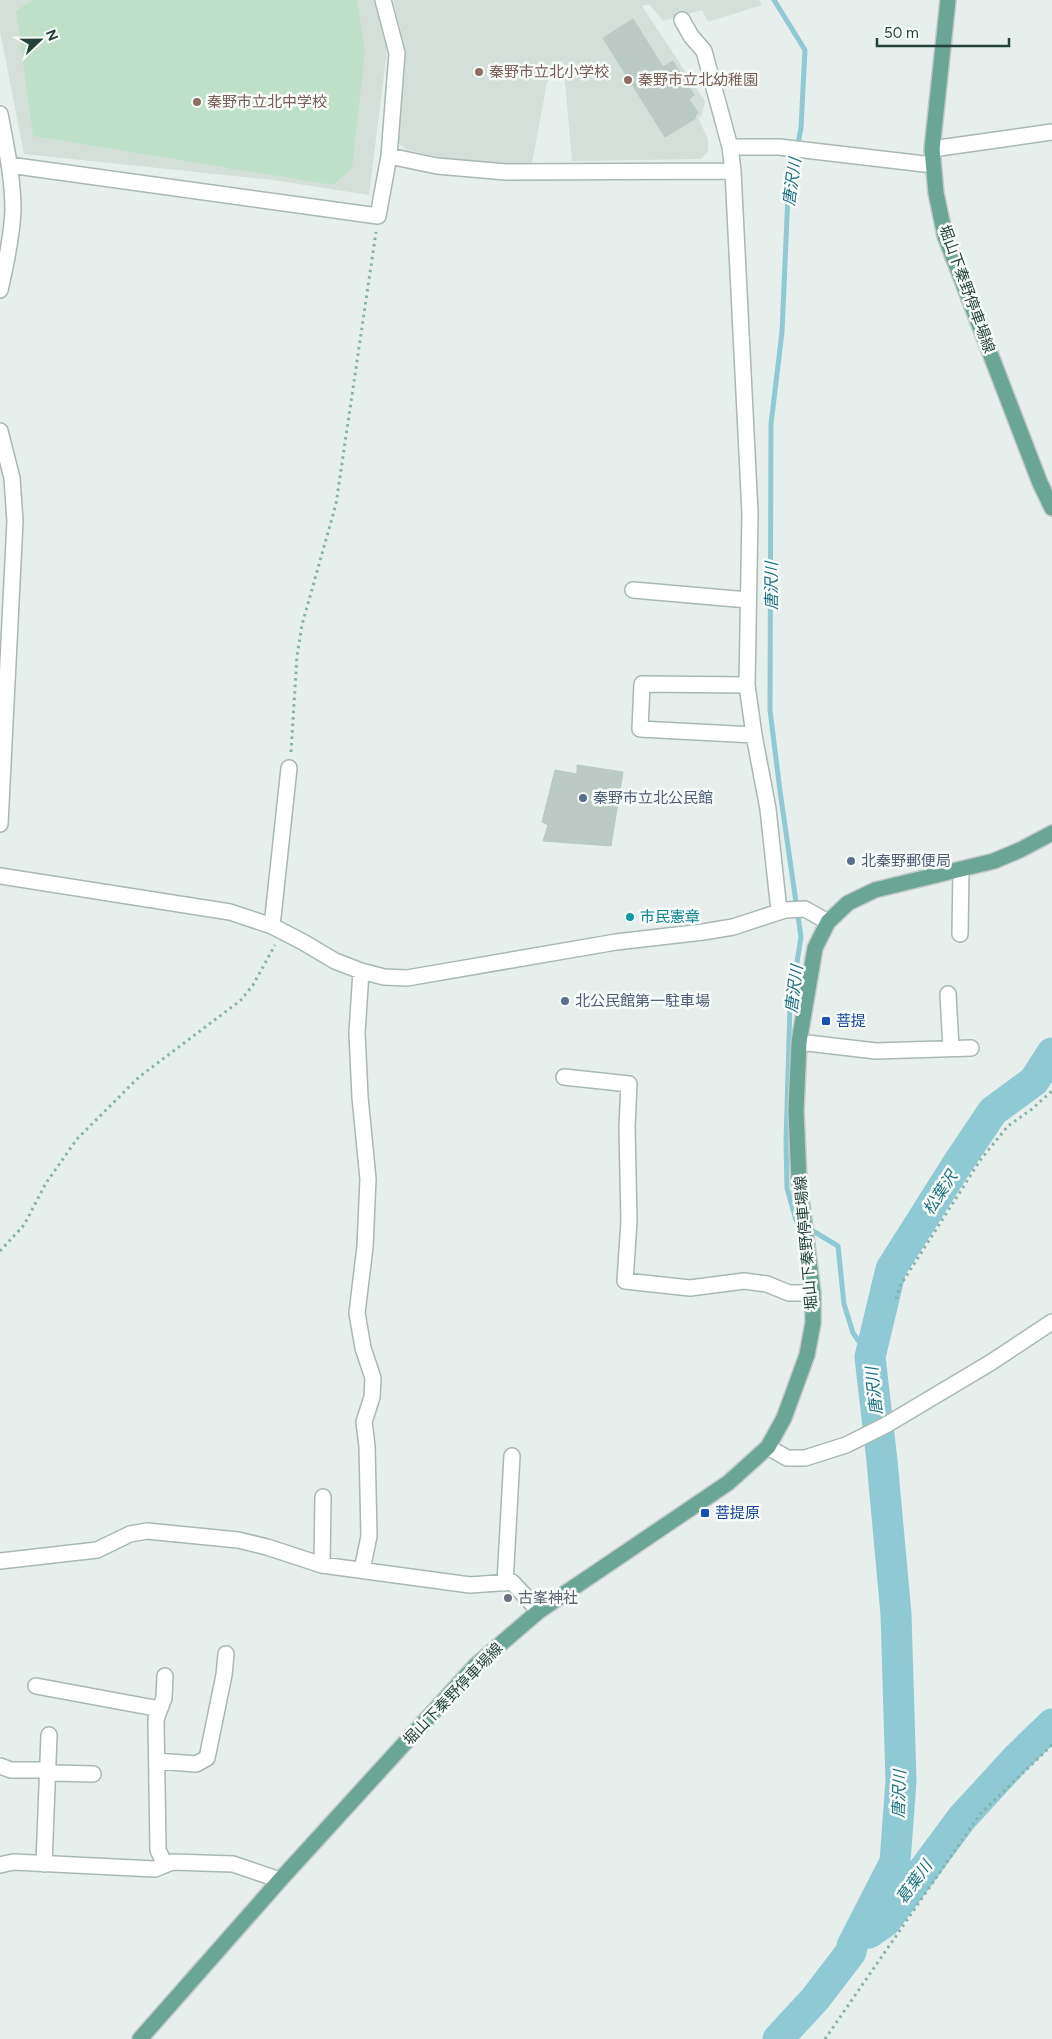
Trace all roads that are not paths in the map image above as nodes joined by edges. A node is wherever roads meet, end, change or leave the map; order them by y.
1 (383, 0) edge
2 (948, 0) edge
3 (682, 20) dead end
4 (0, 114) edge
5 (1052, 132) edge
6 (730, 146) junction
7 (932, 149) junction
8 (389, 156) junction
9 (933, 164) junction
10 (9, 165) junction
11 (733, 171) junction
12 (0, 290) edge
13 (0, 431) edge
14 (1052, 508) edge
15 (634, 590) dead end
16 (748, 600) junction
17 (747, 685) junction
18 (754, 735) junction
19 (290, 768) road end
20 (0, 824) edge
21 (1052, 833) edge
22 (961, 870) junction
23 (0, 876) edge
24 (782, 911) junction
25 (828, 922) junction
26 (276, 928) junction
27 (960, 934) dead end
28 (361, 971) junction
29 (948, 994) dead end
30 (799, 1042) junction
31 (951, 1048) junction
32 (971, 1048) dead end
33 (564, 1077) dead end
34 (813, 1293) junction
35 (1052, 1322) edge
36 (768, 1447) junction
37 (512, 1456) dead end
38 (324, 1497) dead end
39 (0, 1561) edge
40 (322, 1565) junction
41 (362, 1570) junction
42 (506, 1583) junction
43 (539, 1611) junction
44 (226, 1654) dead end
45 (165, 1676) dead end
46 (36, 1686) dead end
47 (160, 1709) junction
48 (49, 1735) dead end
49 (157, 1761) junction
50 (0, 1766) edge
51 (47, 1770) junction
52 (93, 1774) dead end
53 (44, 1864) junction
54 (0, 1865) edge
55 (165, 1865) junction
56 (280, 1880) junction
57 (140, 2039) edge

1 - 8 street
2 - 7 main road, 堀山下秦野停車場線
3 - 6 street
4 - 10 street
5 - 7 street
6 - 9 street
6 - 11 street
7 - 9 main road, 堀山下秦野停車場線
8 - 10 street
8 - 11 street
9 - 14 main road, 堀山下秦野停車場線
10 - 12 street
11 - 16 street
13 - 20 street
15 - 16 street
16 - 17 street
17 - 18 street
17 - 18 street
18 - 24 street
19 - 26 street
21 - 22 main road, 堀山下秦野停車場線
22 - 25 main road, 堀山下秦野停車場線
22 - 27 street
23 - 26 street
24 - 25 street
24 - 28 street
25 - 30 main road, 堀山下秦野停車場線
26 - 28 street
28 - 41 street
29 - 31 street
30 - 31 street
30 - 34 main road, 堀山下秦野停車場線
31 - 32 street
33 - 34 street
34 - 36 main road, 堀山下秦野停車場線
35 - 36 street
36 - 43 main road, 堀山下秦野停車場線
37 - 42 street
38 - 40 street
39 - 40 street
40 - 41 street
41 - 42 street
42 - 43 street
43 - 56 main road, 堀山下秦野停車場線
44 - 49 street
45 - 47 street
46 - 47 street
47 - 49 street
48 - 51 street
49 - 55 street
50 - 51 street
51 - 52 street
51 - 53 street
53 - 54 street
53 - 55 street
55 - 56 street
56 - 57 main road, 堀山下秦野停車場線

